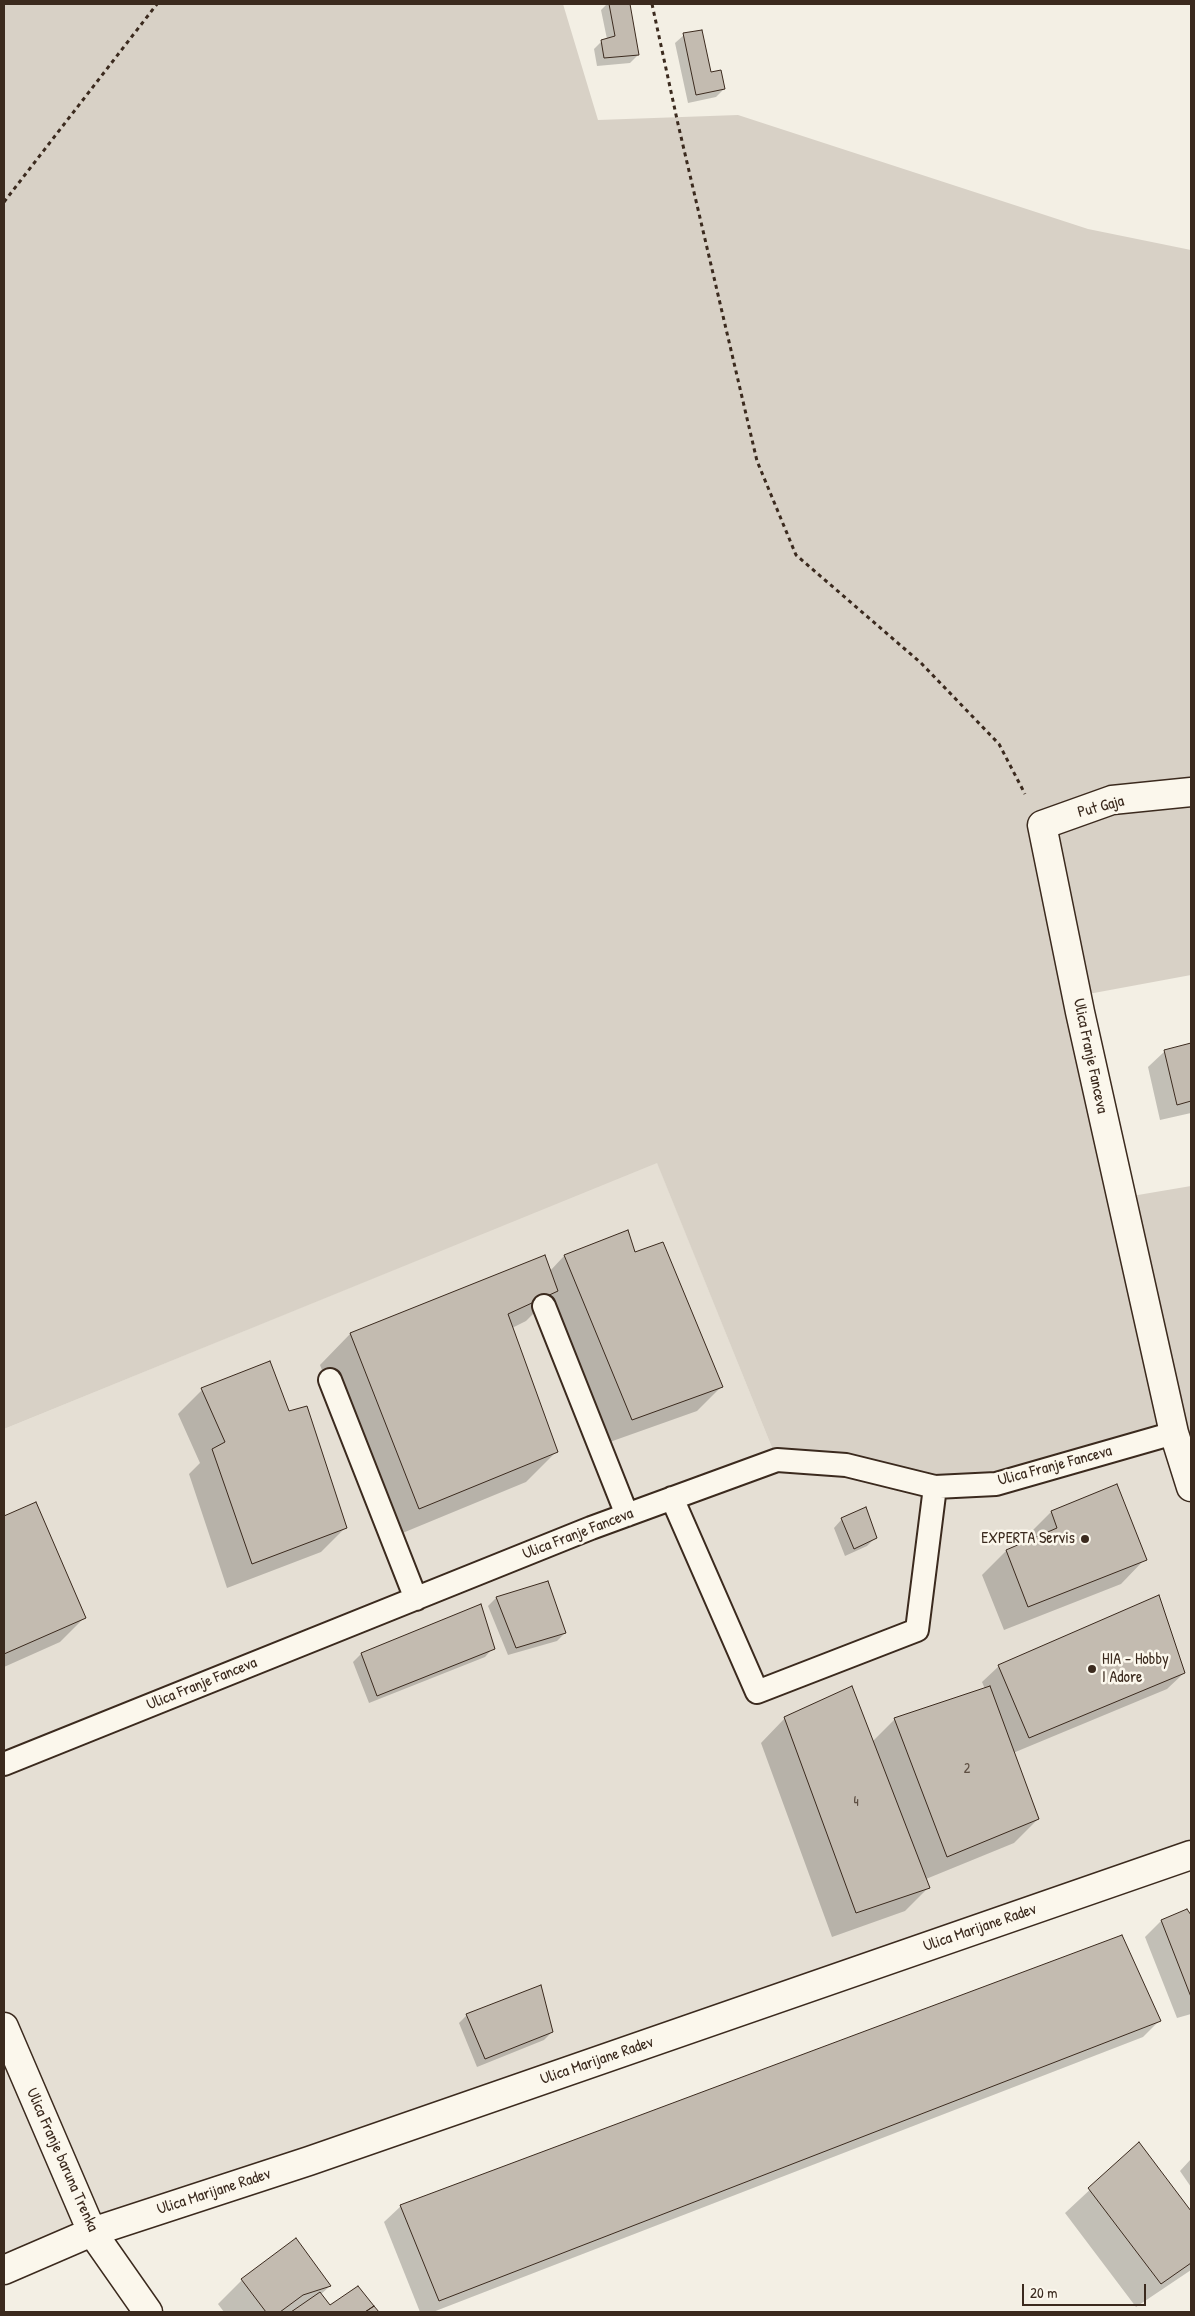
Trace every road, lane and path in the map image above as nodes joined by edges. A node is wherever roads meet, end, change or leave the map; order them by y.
1 (157, 4) edge
2 (652, 4) edge
3 (4, 202) edge
4 (1191, 792) edge
5 (1042, 825) junction
6 (544, 1306) dead end
7 (330, 1380) dead end
8 (1183, 1433) edge
9 (1191, 1486) edge
10 (935, 1487) junction
11 (672, 1498) junction
12 (627, 1515) junction
13 (416, 1598) junction
14 (4, 1764) edge
15 (1191, 1854) edge
16 (4, 2027) edge
17 (92, 2232) junction
18 (4, 2270) edge
19 (148, 2312) edge

1 - 3 path
2 - 5 path
4 - 5 street, Put Gaja
5 - 8 street, Ulica Franje Fanceva
6 - 12 lane
7 - 13 lane
8 - 9 street, Ulica Franje Fanceva
8 - 10 lane, Ulica Franje Fanceva
10 - 11 lane, Ulica Franje Fanceva
10 - 11 lane
11 - 12 lane, Ulica Franje Fanceva
12 - 13 lane, Ulica Franje Fanceva
13 - 14 lane, Ulica Franje Fanceva
15 - 17 street, Ulica Marijane Radev
16 - 17 street, Ulica Franje baruna Trenka
17 - 18 street, Ulica Marijane Radev
17 - 19 street, Ulica Franje baruna Trenka

